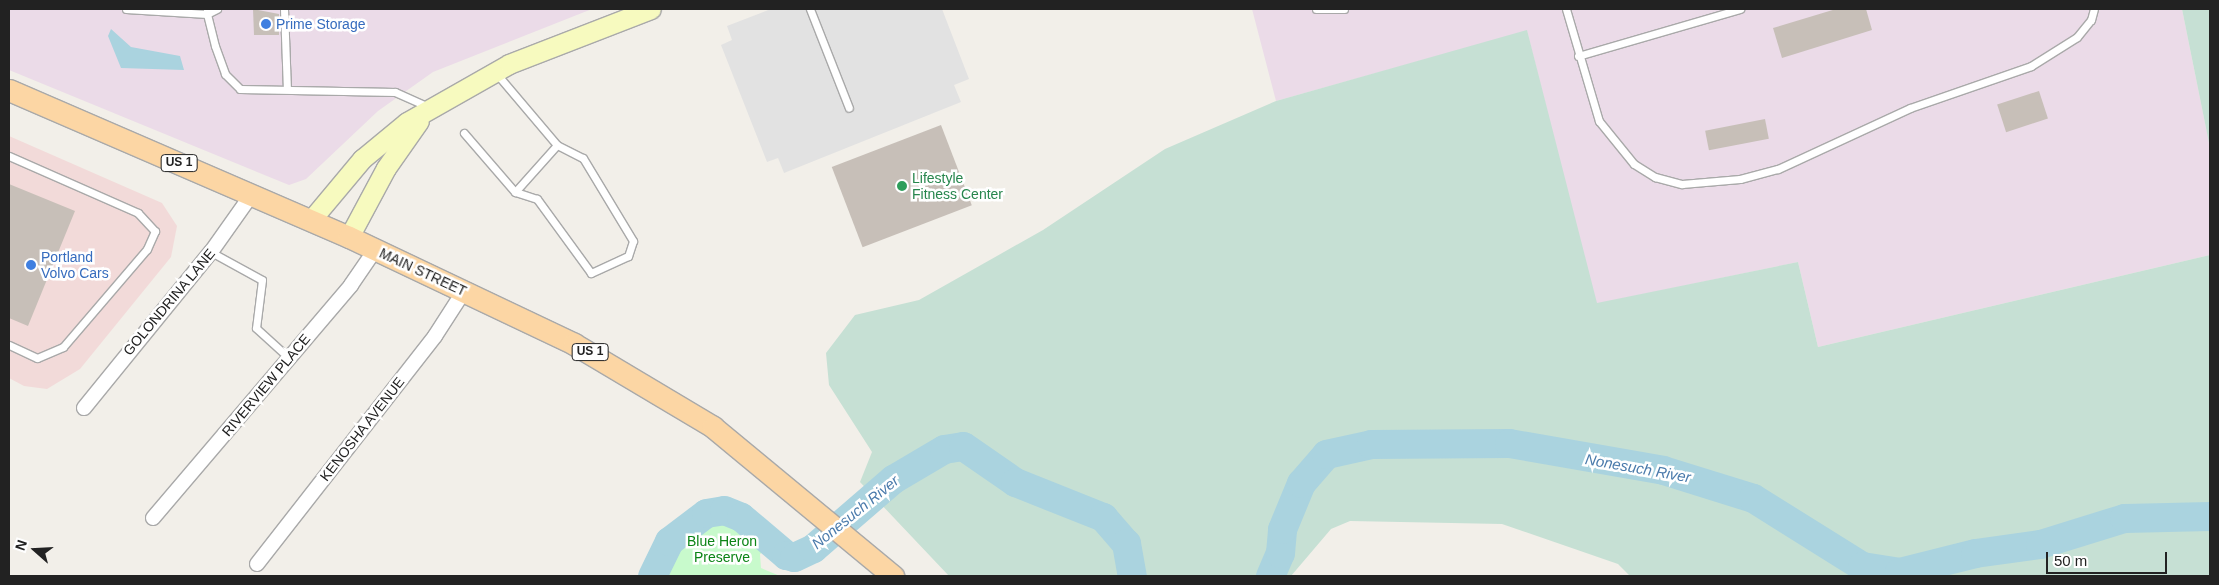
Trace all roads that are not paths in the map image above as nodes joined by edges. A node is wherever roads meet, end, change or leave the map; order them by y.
1 (126, 9) edge
2 (217, 9) edge
3 (284, 9) edge
4 (648, 9) edge
5 (810, 9) edge
6 (1316, 9) edge
7 (1344, 9) edge
8 (1566, 9) edge
9 (1740, 9) edge
10 (2094, 9) edge
11 (168, 11) edge
12 (207, 11) edge
13 (1578, 56) junction
14 (494, 71) junction
15 (287, 89) junction
16 (9, 90) edge
17 (850, 108) dead end
18 (430, 109) junction
19 (464, 133) dead end
20 (557, 145) junction
21 (9, 156) edge
22 (515, 192) junction
23 (252, 194) junction
24 (311, 220) junction
25 (348, 237) junction
26 (375, 250) junction
27 (211, 252) junction
28 (464, 291) junction
29 (9, 345) edge
30 (289, 358) junction
31 (84, 408) dead end
32 (153, 518) dead end
33 (257, 564) dead end
34 (892, 576) edge

1 - 11 lane
2 - 12 lane
3 - 15 lane
4 - 14 street
5 - 17 lane
6 - 7 lane
8 - 13 lane
9 - 13 lane
10 - 13 lane
11 - 12 lane
12 - 15 lane
14 - 18 street
14 - 20 lane
15 - 18 lane
16 - 23 main road, MAIN STREET / US 1
18 - 24 street
18 - 25 street
19 - 22 lane
20 - 22 lane
20 - 22 lane
21 - 29 lane
23 - 24 main road, MAIN STREET / US 1
23 - 27 street, GOLONDRINA LANE
24 - 25 main road, MAIN STREET / US 1
25 - 26 main road, MAIN STREET / US 1
26 - 28 main road, MAIN STREET / US 1
26 - 30 street, RIVERVIEW PLACE
27 - 30 lane
27 - 31 street, GOLONDRINA LANE
28 - 33 street, KENOSHA AVENUE
28 - 34 main road, MAIN STREET / US 1
30 - 32 street, RIVERVIEW PLACE

